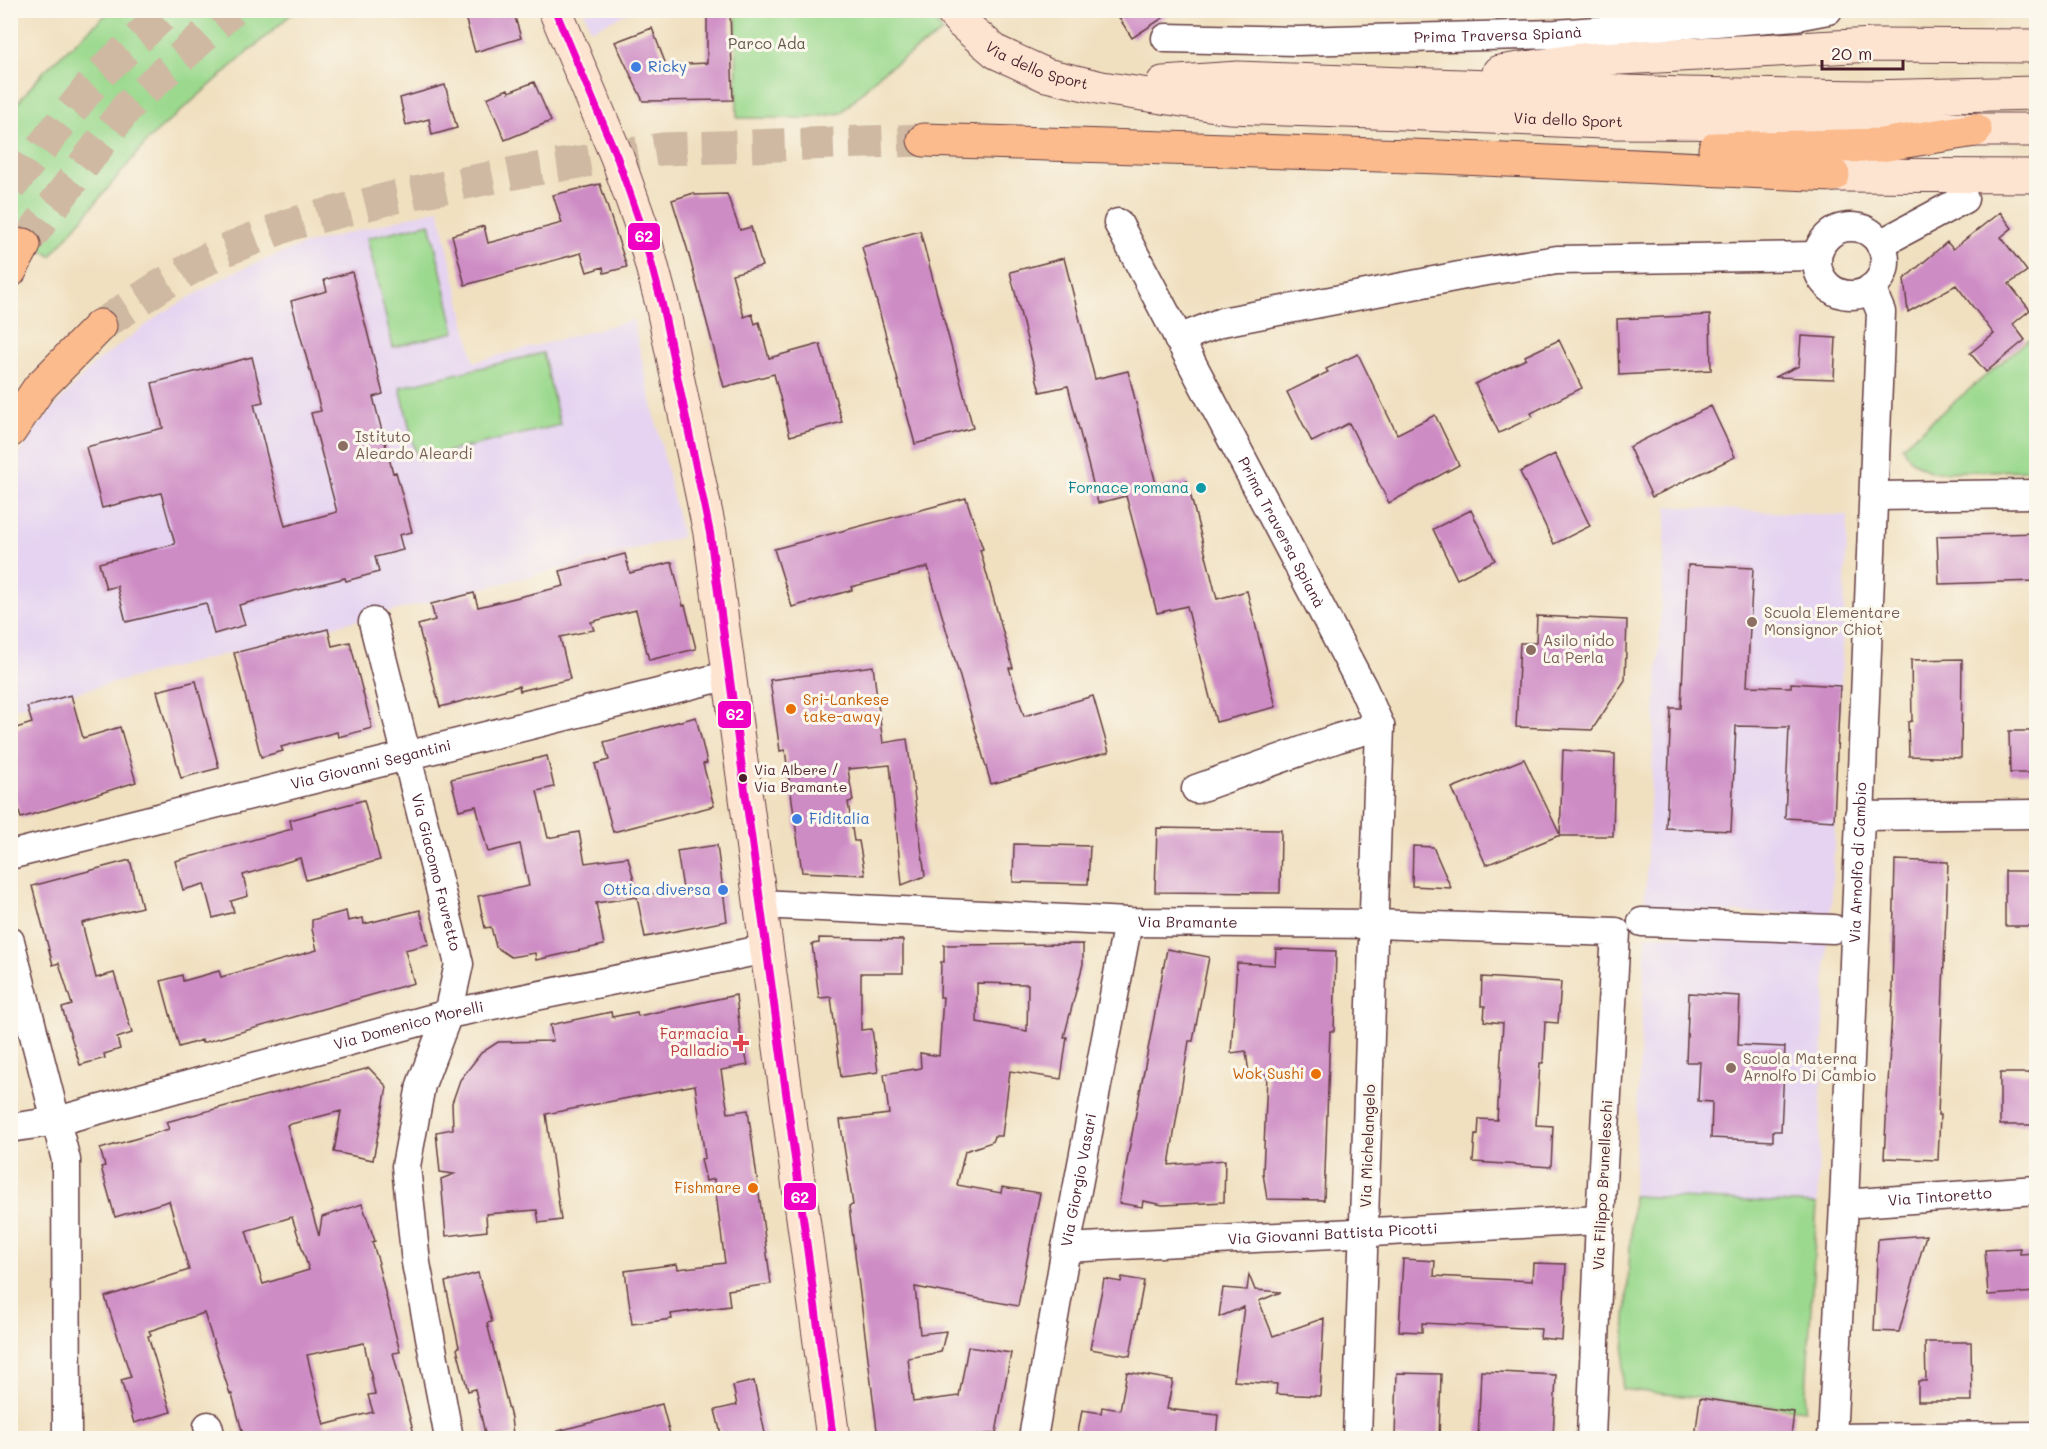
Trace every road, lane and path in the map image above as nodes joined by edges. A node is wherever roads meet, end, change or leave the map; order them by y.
1 (555, 10) edge
2 (951, 10) edge
3 (1828, 10) edge
4 (1166, 38) dead end
5 (2037, 46) edge
6 (1417, 83) junction
7 (1102, 88) junction
8 (2037, 93) edge
9 (1975, 130) junction
10 (2037, 130) edge
11 (924, 140) tunnel mouth
12 (1440, 157) junction
13 (1833, 175) joint
14 (2037, 177) edge
15 (1964, 200) dead end
16 (1118, 223) dead end
17 (1880, 244) junction
18 (1817, 256) junction
19 (1871, 288) junction
20 (100, 326) tunnel mouth
21 (1178, 339) junction
22 (10, 430) edge
23 (2037, 494) edge
24 (1874, 496) junction
25 (373, 622) dead end
26 (730, 675) junction
27 (1380, 726) junction
28 (406, 756) junction
29 (1196, 789) dead end
30 (2037, 814) edge
31 (1859, 816) junction
32 (10, 855) edge
33 (760, 904) junction
34 (1128, 922) junction
35 (1374, 924) junction
36 (1629, 927) junction
37 (1833, 929) dead end
38 (10, 940) edge
39 (766, 949) junction
40 (448, 1014) junction
41 (57, 1121) junction
42 (10, 1128) edge
43 (2037, 1190) edge
44 (1844, 1204) junction
45 (1600, 1220) junction
46 (1365, 1231) junction
47 (1066, 1248) junction
48 (2037, 1436) edge
49 (67, 1438) edge
50 (449, 1438) edge
51 (833, 1438) edge
52 (1033, 1438) edge
53 (1357, 1438) edge
54 (1591, 1438) edge
55 (1832, 1438) edge

1 - 26 street
2 - 7 street, Via dello Sport
3 - 4 street, Prima Traversa Spianà
5 - 6 street
6 - 7 street, Via dello Sport
6 - 8 street, Via dello Sport
7 - 9 street, Via dello Sport
9 - 10 street, Via dello Sport
9 - 12 highway
11 - 12 highway
12 - 13 highway
13 - 14 street
15 - 17 street
16 - 21 street, Prima Traversa Spianà
17 - 18 street
17 - 19 street
18 - 19 street
18 - 21 street
19 - 24 street, Via Arnolfo di Cambio
20 - 22 highway
21 - 27 street, Prima Traversa Spianà
23 - 24 street
24 - 31 street, Via Arnolfo di Cambio
25 - 28 street, Via Giacomo Favretto
26 - 28 street, Via Giovanni Segantini
26 - 33 street
27 - 29 street
27 - 35 street, Prima Traversa Spianà
28 - 32 street, Via Giovanni Segantini
28 - 40 street, Via Giacomo Favretto
30 - 31 street
31 - 44 street, Via Arnolfo di Cambio
33 - 34 street, Via Bramante
33 - 39 street
34 - 35 street, Via Bramante
34 - 47 street, Via Giorgio Vasari
35 - 36 street, Via Bramante
35 - 46 street, Via Michelangelo
36 - 37 street
36 - 45 street, Via Filippo Brunelleschi
38 - 41 street
39 - 40 street, Via Domenico Morelli
39 - 51 street
40 - 41 street, Via Domenico Morelli
40 - 50 street, Via Giacomo Favretto
41 - 42 street, Via Domenico Morelli
41 - 49 street
43 - 44 street, Via Tintoretto
44 - 55 street, Via Arnolfo di Cambio
45 - 46 street, Via Giovanni Battista Picotti
45 - 54 street, Via Filippo Brunelleschi
46 - 47 street, Via Giovanni Battista Picotti
46 - 53 street, Via Michelangelo
47 - 52 street, Via Giorgio Vasari
48 - 55 street

